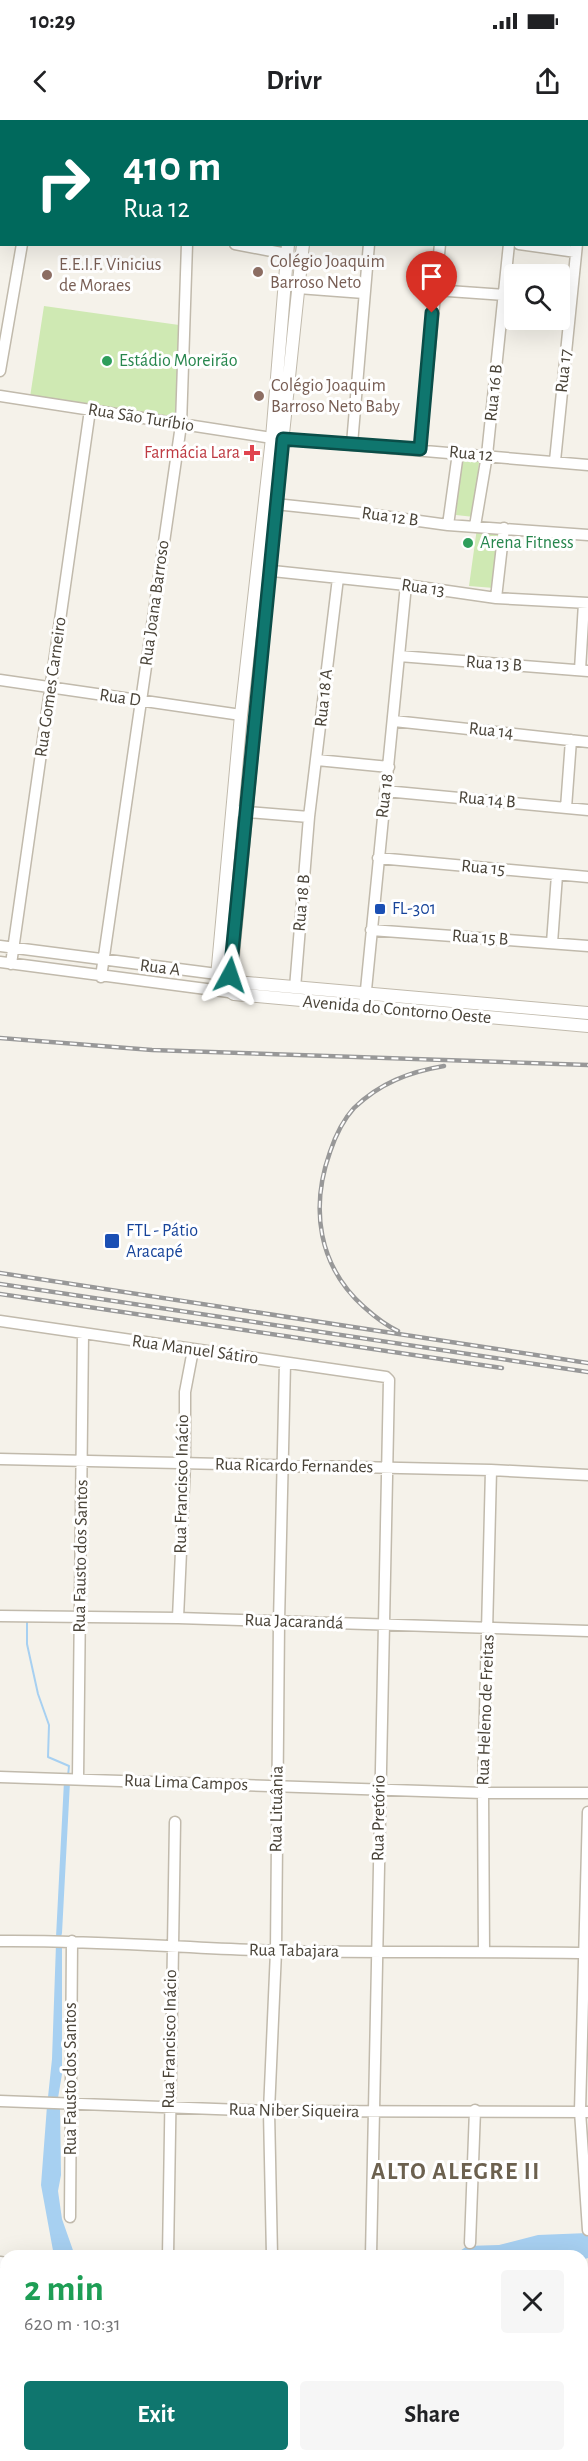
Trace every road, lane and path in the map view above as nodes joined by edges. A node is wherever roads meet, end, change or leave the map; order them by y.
1 (21, 246) edge
2 (188, 246) edge
3 (256, 246) edge
4 (303, 246) edge
5 (369, 246) edge
6 (440, 246) edge
7 (509, 246) edge
8 (548, 246) edge
9 (577, 248) edge
10 (288, 249) edge
11 (507, 264) edge
12 (298, 288) junction
13 (434, 290) junction
14 (364, 292) junction
15 (504, 295) edge
16 (5, 303) edge
17 (504, 304) edge
18 (0, 371) edge
19 (0, 396) edge
20 (90, 410) junction
21 (181, 425) junction
22 (277, 438) junction
23 (352, 444) junction
24 (420, 449) junction
25 (458, 453) junction
26 (487, 455) junction
27 (555, 461) junction
28 (588, 465) edge
29 (272, 498) junction
30 (448, 525) junction
31 (475, 526) junction
32 (504, 528) junction
33 (588, 535) edge
34 (263, 570) junction
35 (338, 578) junction
36 (406, 585) junction
37 (496, 598) junction
38 (586, 603) edge
39 (399, 657) junction
40 (584, 671) edge
41 (0, 681) edge
42 (51, 689) junction
43 (140, 701) junction
44 (241, 715) junction
45 (394, 721) junction
46 (571, 740) junction
47 (588, 742) edge
48 (317, 760) junction
49 (389, 767) junction
50 (386, 791) junction
51 (566, 808) junction
52 (588, 810) edge
53 (234, 811) junction
54 (247, 812) junction
55 (309, 818) junction
56 (378, 858) junction
57 (557, 874) junction
58 (588, 877) edge
59 (371, 930) junction
60 (552, 943) junction
61 (0, 946) edge
62 (588, 946) edge
63 (13, 948) junction
64 (103, 961) junction
65 (5, 963) edge
66 (138, 965) junction
67 (159, 968) junction
68 (217, 974) junction
69 (101, 977) junction
70 (136, 981) junction
71 (157, 984) junction
72 (295, 988) junction
73 (229, 992) junction
74 (364, 1001) junction
75 (475, 1003) junction
76 (497, 1005) junction
77 (588, 1013) edge
78 (474, 1017) junction
79 (496, 1019) junction
80 (588, 1026) edge
81 (0, 1321) edge
82 (83, 1334) junction
83 (193, 1350) junction
84 (285, 1363) junction
85 (389, 1380) joint
86 (0, 1459) edge
87 (83, 1462) junction
88 (185, 1463) junction
89 (283, 1467) junction
90 (386, 1467) junction
91 (491, 1470) junction
92 (588, 1475) edge
93 (0, 1616) edge
94 (178, 1618) junction
95 (79, 1619) junction
96 (279, 1622) junction
97 (385, 1625) junction
98 (489, 1628) junction
99 (588, 1631) edge
100 (0, 1777) edge
101 (78, 1778) junction
102 (277, 1785) junction
103 (379, 1788) junction
104 (483, 1793) junction
105 (588, 1793) edge
106 (588, 1812) edge
107 (175, 1822) dead end
108 (0, 1941) edge
109 (72, 1941) junction
110 (172, 1947) junction
111 (276, 1951) junction
112 (484, 1951) junction
113 (376, 1953) junction
114 (586, 1953) edge
115 (0, 2101) edge
116 (70, 2103) junction
117 (169, 2107) junction
118 (475, 2110) junction
119 (269, 2111) junction
120 (375, 2112) junction
121 (584, 2112) edge
122 (70, 2217) dead end
123 (588, 2230) edge
124 (470, 2243) dead end
125 (168, 2250) edge
126 (272, 2250) edge
127 (371, 2250) edge

1 - 16 street
2 - 21 street, Rua Joana Barroso
3 - 10 street
4 - 12 street
5 - 14 street
6 - 13 street
7 - 11 street, Rua 16 B
8 - 9 street
9 - 27 street, Rua 17
10 - 22 street
12 - 14 street
12 - 22 street
13 - 15 street
13 - 24 street
14 - 23 street
16 - 18 street
17 - 26 street, Rua 16 B
19 - 20 street, Rua São Turíbio
20 - 21 street, Rua São Turíbio
20 - 42 street, Rua Gomes Carneiro
21 - 22 street, Rua São Turíbio
21 - 43 street, Rua Joana Barroso
22 - 23 street, Rua 12
22 - 29 street
23 - 24 street, Rua 12
24 - 25 street, Rua 12
25 - 26 street, Rua 12
25 - 30 street
26 - 27 street, Rua 12
26 - 31 street, Rua 16 B
27 - 28 street, Rua 12
29 - 30 street, Rua 12 B
29 - 34 street
30 - 31 street, Rua 12 B
31 - 32 street, Rua 12 B
32 - 33 street, Rua 12 B
32 - 37 street
34 - 35 street, Rua 13
34 - 44 street
34 - 54 street
35 - 36 street, Rua 13
35 - 48 street, Rua 18 A
36 - 37 street, Rua 13
36 - 39 street, Rua 18
37 - 38 street, Rua 13
38 - 40 street
39 - 40 street, Rua 13 B
39 - 45 street, Rua 18
41 - 42 street, Rua D
42 - 43 street, Rua D
42 - 63 street, Rua Gomes Carneiro
43 - 44 street, Rua D
43 - 64 street, Rua Joana Barroso
44 - 53 street
45 - 46 street, Rua 14
45 - 49 street, Rua 18
46 - 47 street, Rua 14
46 - 51 street
48 - 49 street
48 - 55 street, Rua 18 A
49 - 50 street, Rua 18
50 - 51 street, Rua 14 B
50 - 56 street, Rua 18
51 - 52 street, Rua 14 B
53 - 54 street
53 - 68 street
54 - 55 street
54 - 72 street, Avenida do Contorno Oeste
55 - 72 street, Rua 18 B
56 - 57 street, Rua 15
56 - 59 street, Rua 18
57 - 58 street, Rua 15
57 - 60 street
59 - 60 street, Rua 15 B
59 - 74 street, Rua 18
60 - 62 street, Rua 15 B
61 - 63 street, Rua A
63 - 64 street, Rua A
63 - 65 street, Rua Gomes Carneiro
64 - 66 street, Rua A
64 - 69 street, Rua Joana Barroso
65 - 69 street
66 - 67 street, Rua A
66 - 70 street
67 - 68 street, Rua A
67 - 71 street
68 - 73 street
69 - 70 street
70 - 71 street
71 - 73 street
72 - 74 street, Avenida do Contorno Oeste
73 - 74 street, Avenida do Contorno Oeste
74 - 75 street, Avenida do Contorno Oeste
74 - 78 street, Avenida do Contorno Oeste
75 - 76 street, Avenida do Contorno Oeste
75 - 78 street
76 - 77 street, Avenida do Contorno Oeste
76 - 79 street
78 - 79 street, Avenida do Contorno Oeste
79 - 80 street, Avenida do Contorno Oeste
81 - 82 street, Rua Manuel Sátiro
82 - 83 street, Rua Manuel Sátiro
82 - 87 street, Rua Fausto dos Santos
83 - 84 street, Rua Manuel Sátiro
83 - 88 street, Rua Francisco Inácio
84 - 85 street, Rua Manuel Sátiro
84 - 89 street, Rua Lituânia
85 - 90 street, Rua Pretório
86 - 87 street, Rua Ricardo Fernandes
87 - 88 street, Rua Ricardo Fernandes
87 - 95 street, Rua Fausto dos Santos
88 - 89 street, Rua Ricardo Fernandes
88 - 94 street, Rua Francisco Inácio
89 - 90 street, Rua Ricardo Fernandes
89 - 96 street, Rua Lituânia
90 - 91 street, Rua Ricardo Fernandes
90 - 97 street, Rua Pretório
91 - 92 street, Rua Ricardo Fernandes
91 - 98 street, Rua Heleno de Freitas
93 - 95 street, Rua Jacarandá
94 - 95 street, Rua Jacarandá
94 - 96 street, Rua Jacarandá
95 - 101 street, Rua Fausto dos Santos
96 - 97 street, Rua Jacarandá
96 - 102 street, Rua Lituânia
97 - 98 street, Rua Jacarandá
97 - 103 street, Rua Pretório
98 - 99 street, Rua Jacarandá
98 - 104 street, Rua Heleno de Freitas
100 - 101 street, Rua Lima Campos
101 - 102 street, Rua Lima Campos
102 - 103 street, Rua Lima Campos
102 - 111 street, Rua Lituânia
103 - 104 street, Rua Lima Campos
103 - 113 street, Rua Pretório
104 - 105 street, Rua Lima Campos
104 - 112 street, Rua Heleno de Freitas
106 - 114 street
107 - 110 street, Rua Francisco Inácio
108 - 109 street, Rua Tabajara
109 - 110 street, Rua Tabajara
109 - 116 street, Rua Fausto dos Santos
110 - 111 street, Rua Tabajara
110 - 117 street, Rua Francisco Inácio
111 - 113 street, Rua Tabajara
111 - 119 street, Rua Lituânia
112 - 113 street, Rua Tabajara
112 - 114 street, Rua Tabajara
113 - 120 street, Rua Pretório
114 - 121 street
115 - 116 street, Rua Niber Siqueira
116 - 117 street, Rua Niber Siqueira
116 - 122 street, Rua Fausto dos Santos
117 - 119 street, Rua Niber Siqueira
117 - 125 street, Rua Francisco Inácio
118 - 120 street, Rua Niber Siqueira
118 - 121 street, Rua Niber Siqueira
118 - 124 street
119 - 120 street, Rua Niber Siqueira
119 - 126 street, Rua Lituânia
120 - 127 street, Rua Pretório
121 - 123 street

